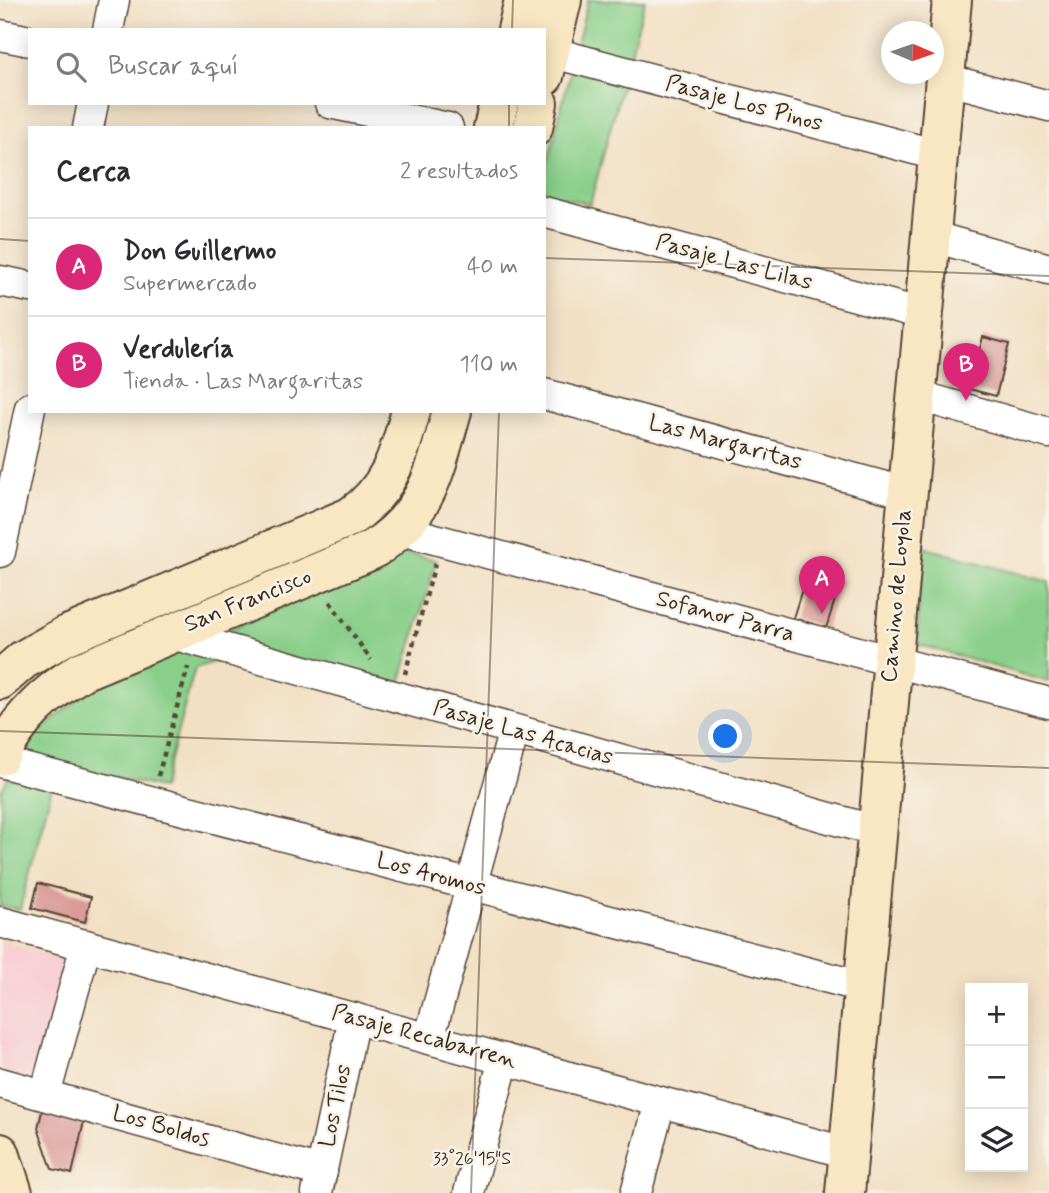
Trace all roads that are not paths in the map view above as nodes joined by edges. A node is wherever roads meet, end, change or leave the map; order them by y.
1 (114, 0) edge
2 (524, 0) edge
3 (562, 0) edge
4 (952, 0) edge
5 (108, 28) edge
6 (517, 28) edge
7 (0, 35) edge
8 (28, 41) edge
9 (547, 64) edge
10 (945, 79) junction
11 (93, 105) edge
12 (339, 105) edge
13 (499, 105) edge
14 (538, 105) edge
15 (1049, 106) edge
16 (88, 126) edge
17 (439, 126) edge
18 (493, 126) edge
19 (533, 126) edge
20 (937, 155) junction
21 (546, 213) edge
22 (930, 236) junction
23 (1049, 269) edge
24 (0, 281) edge
25 (28, 286) edge
26 (923, 314) junction
27 (546, 395) edge
28 (916, 395) junction
29 (29, 413) edge
30 (410, 413) edge
31 (451, 413) edge
32 (1049, 433) edge
33 (907, 493) junction
34 (401, 530) junction
35 (2, 534) edge
36 (182, 638) junction
37 (891, 662) junction
38 (0, 680) edge
39 (1049, 703) edge
40 (514, 730) junction
41 (0, 755) edge
42 (0, 762) edge
43 (876, 831) junction
44 (471, 886) junction
45 (0, 922) edge
46 (86, 945) junction
47 (863, 987) junction
48 (354, 1018) junction
49 (429, 1039) junction
50 (504, 1059) junction
51 (0, 1083) edge
52 (45, 1095) junction
53 (660, 1102) junction
54 (0, 1153) edge
55 (848, 1153) junction
56 (319, 1182) edge
57 (13, 1193) edge
58 (469, 1193) edge
59 (636, 1193) edge
60 (845, 1193) edge

1 - 5 street
2 - 6 main road
3 - 9 main road
4 - 10 main road, Camino de Loyola
7 - 8 street
9 - 20 street, Pasaje Los Pinos
10 - 15 street
10 - 20 main road, Camino de Loyola
11 - 16 street
12 - 17 street
13 - 18 main road
14 - 19 main road
20 - 22 main road, Camino de Loyola
21 - 26 street, Pasaje Las Lilas
22 - 23 street
22 - 26 main road, Camino de Loyola
24 - 25 street
26 - 28 main road, Camino de Loyola
27 - 33 street, Las Margaritas
28 - 32 street
28 - 33 main road, Camino de Loyola
29 - 35 street
30 - 38 main road, San Francisco
31 - 34 main road, San Francisco
33 - 37 main road, Camino de Loyola
34 - 36 main road, San Francisco
34 - 37 street, Sofanor Parra
36 - 40 street, Pasaje Las Acacias
36 - 41 main road, San Francisco
37 - 39 street, Sofanor Parra
37 - 43 main road, Camino de Loyola
40 - 43 street, Pasaje Las Acacias
40 - 44 street
42 - 44 street, Los Aromos
43 - 47 main road, Camino de Loyola
44 - 47 street, Los Aromos
44 - 49 street
45 - 46 street, Pasaje Recabarren
46 - 48 street, Pasaje Recabarren
46 - 52 street
47 - 55 main road, Camino de Loyola
48 - 49 street, Pasaje Recabarren
48 - 56 street, Los Tilos
49 - 50 street, Pasaje Recabarren
50 - 53 street, Pasaje Recabarren
50 - 58 street
51 - 52 street, Los Boldos
52 - 56 street, Los Boldos
53 - 55 street, Pasaje Recabarren
53 - 59 street
54 - 57 main road
55 - 60 main road, Camino de Loyola

